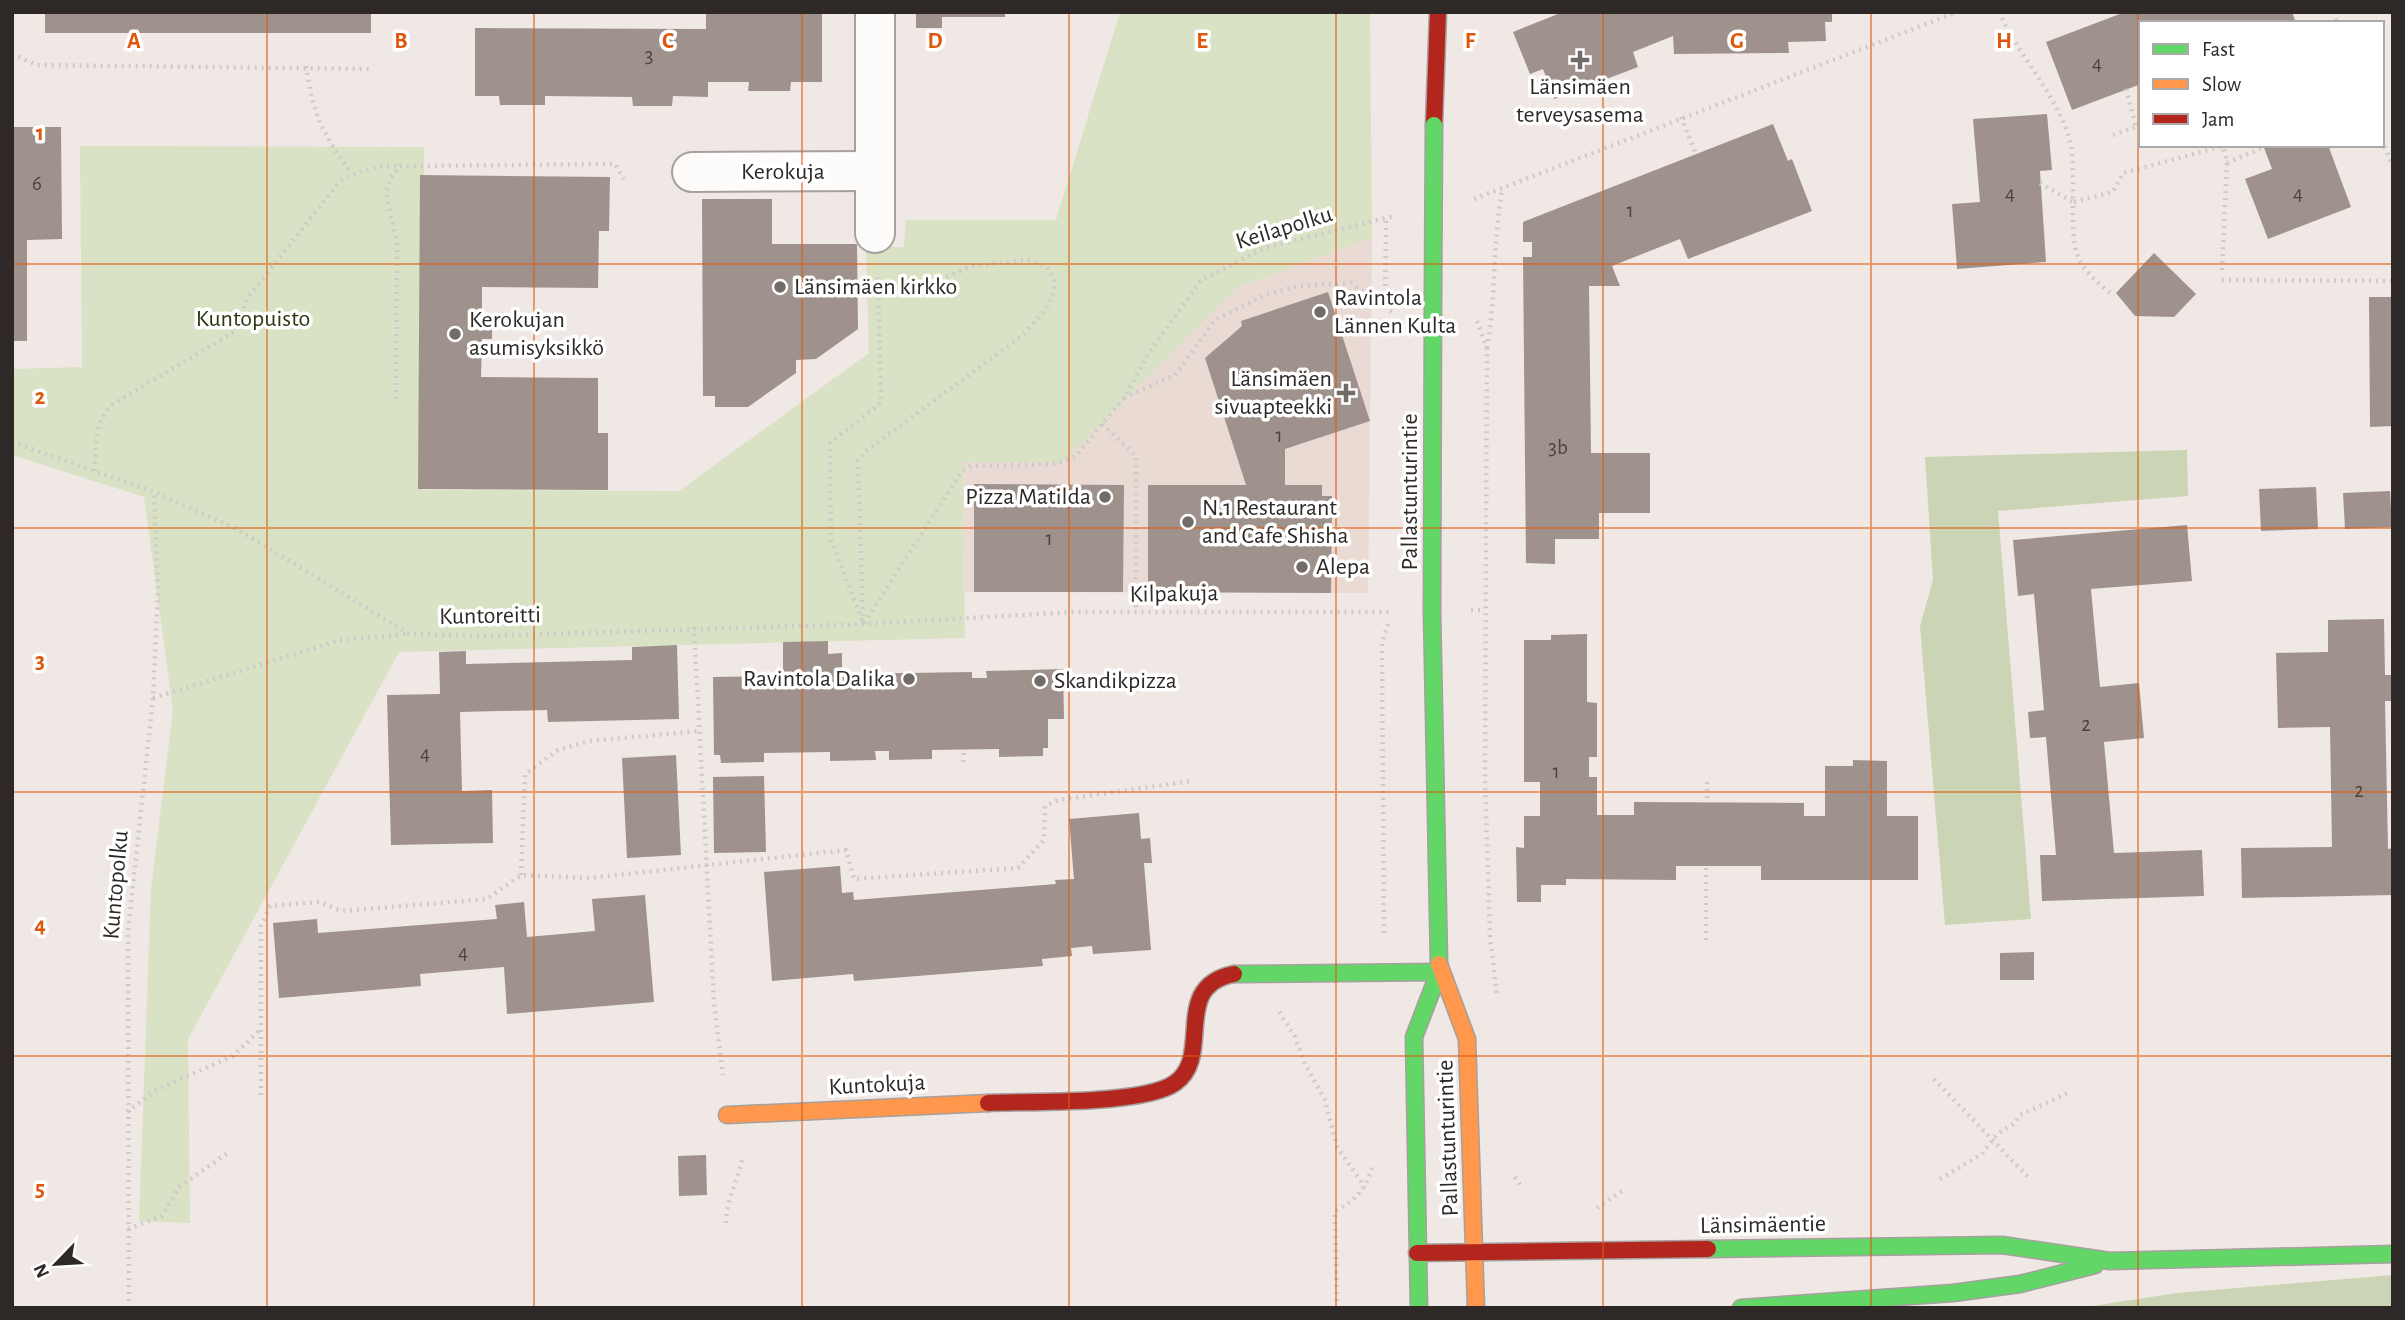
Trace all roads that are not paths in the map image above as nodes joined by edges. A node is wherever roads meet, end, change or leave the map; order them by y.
1 (875, 12) edge
2 (1438, 12) edge
3 (873, 171) junction
4 (692, 172) dead end
5 (874, 233) dead end
6 (1439, 972) junction
7 (727, 1115) road end
8 (1417, 1253) junction
9 (1475, 1254) junction
10 (2393, 1254) edge
11 (2110, 1261) junction
12 (1419, 1308) edge
13 (1476, 1308) edge
14 (1741, 1308) edge

1 - 3 street
2 - 6 street, Pallastunturintie, bridge
3 - 4 street, Kerokuja
3 - 5 street
6 - 7 street, Kuntokuja
6 - 8 street, Pallastunturintie
6 - 9 street, Pallastunturintie
8 - 9 street, Länsimäentie
8 - 12 street, Pallastunturintie
9 - 11 street, Länsimäentie
9 - 13 street, Pallastunturintie
10 - 11 street, Länsimäentie
11 - 14 street, Länsimäentie

